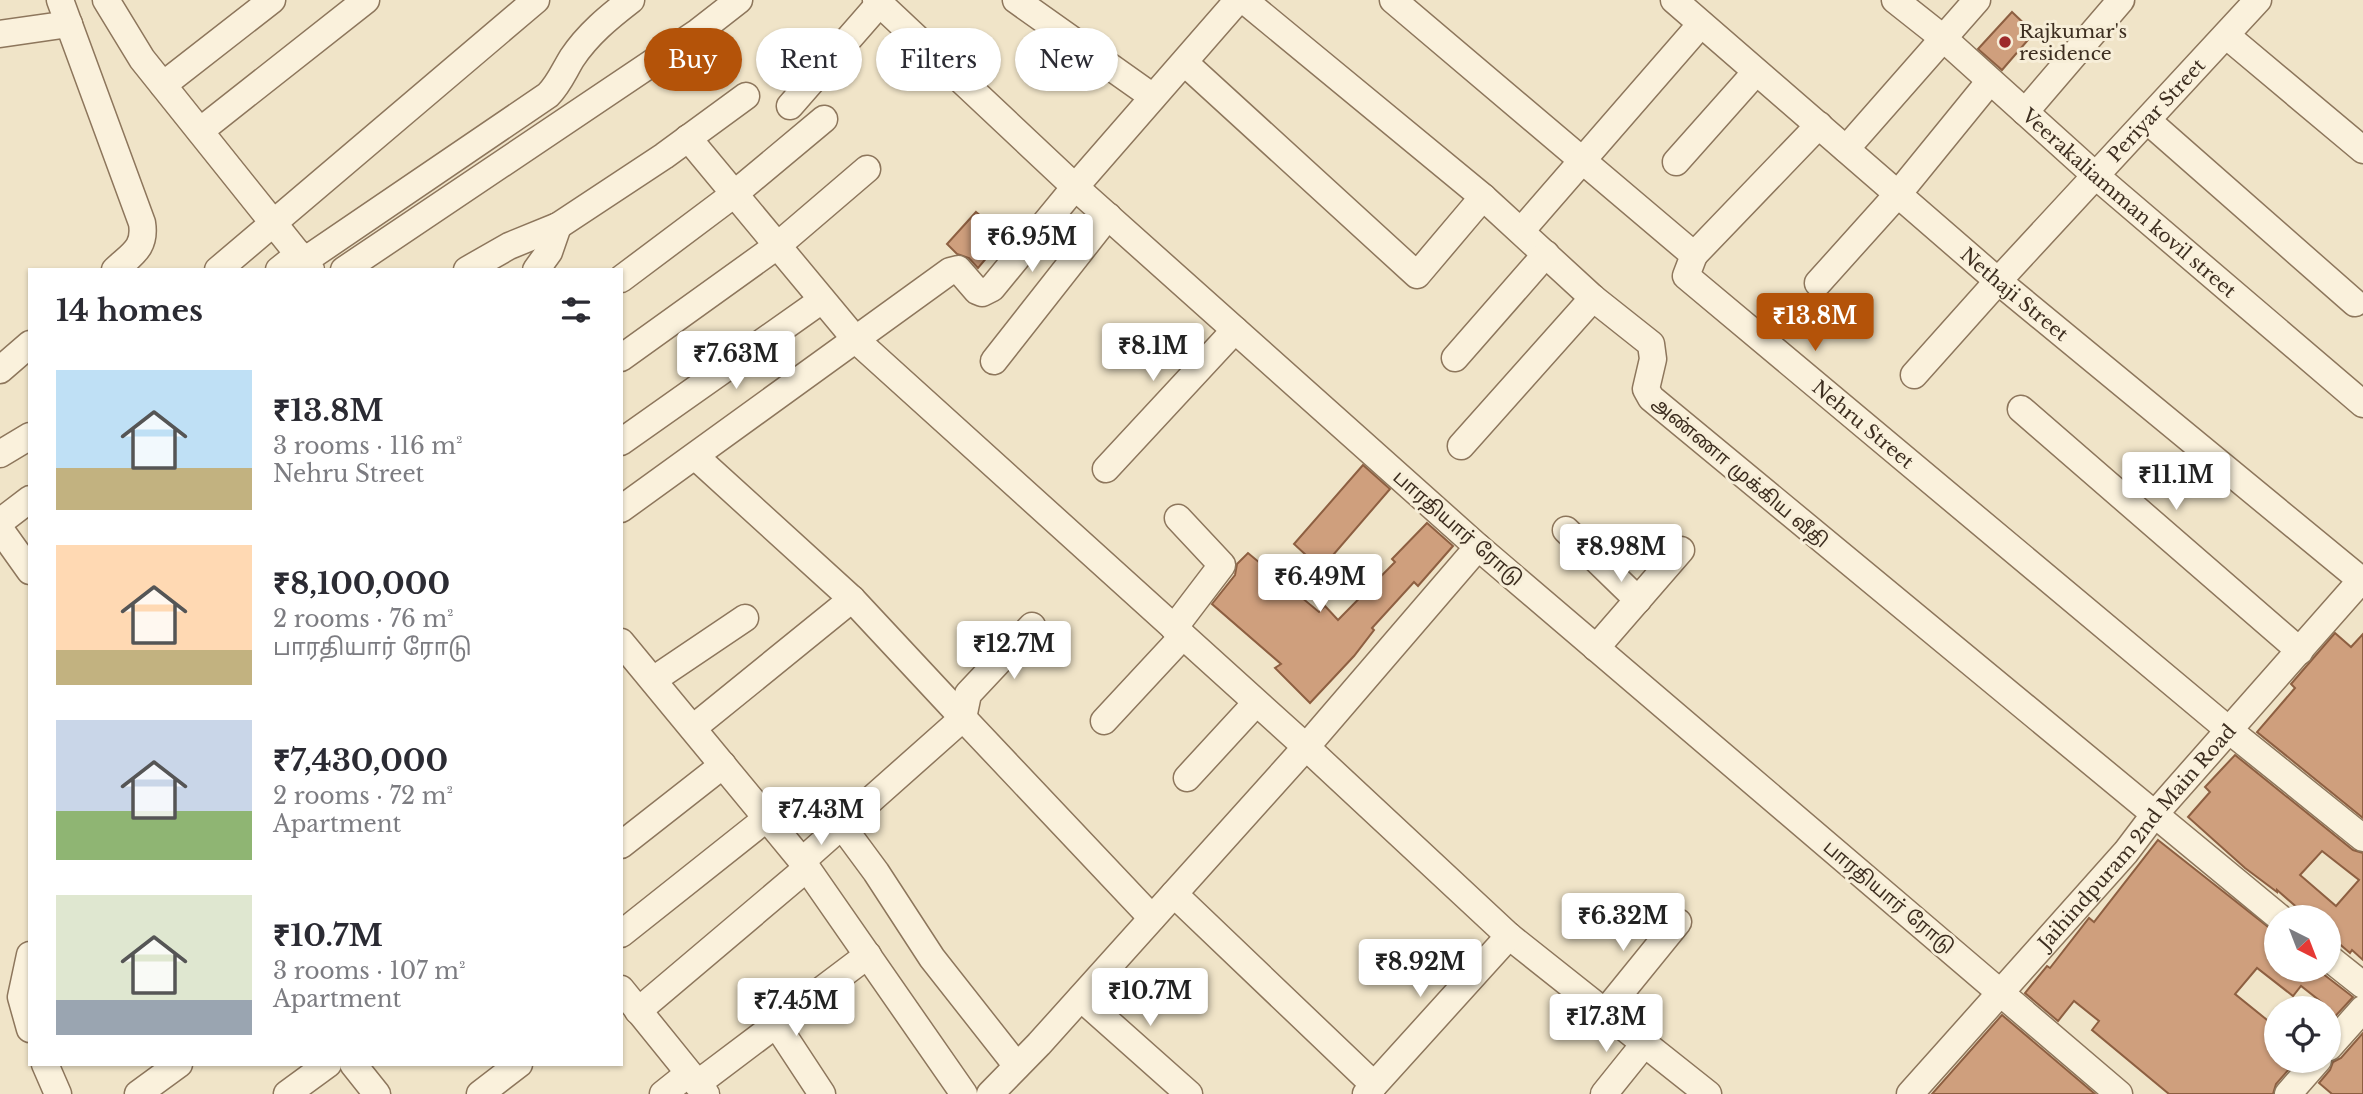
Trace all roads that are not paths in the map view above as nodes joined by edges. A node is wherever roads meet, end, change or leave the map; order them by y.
1 (106, 0) edge
2 (272, 0) edge
3 (366, 0) edge
4 (536, 0) edge
5 (631, 0) edge
6 (739, 0) edge
7 (1016, 0) edge
8 (1238, 0) edge
9 (1244, 0) edge
10 (1393, 0) edge
11 (1674, 0) edge
12 (1895, 0) edge
13 (1976, 0) edge
14 (2121, 0) edge
15 (2258, 0) edge
16 (878, 2) edge
17 (65, 12) edge
18 (1701, 24) junction
19 (0, 34) edge
20 (2227, 36) junction
21 (1943, 38) junction
22 (1185, 63) junction
23 (1756, 72) junction
24 (1990, 81) junction
25 (163, 85) junction
26 (746, 96) dead end
27 (1153, 97) junction
28 (790, 106) dead end
29 (2025, 112) junction
30 (824, 119) dead end
31 (2148, 121) junction
32 (1819, 125) junction
33 (200, 131) junction
34 (688, 138) junction
35 (1846, 149) junction
36 (2363, 150) edge
37 (1582, 160) junction
38 (1676, 162) dead end
39 (867, 169) dead end
40 (2096, 176) junction
41 (1075, 187) junction
42 (1898, 194) junction
43 (733, 195) junction
44 (1483, 197) junction
45 (1108, 216) junction
46 (274, 222) junction
47 (558, 226) junction
48 (1521, 231) junction
49 (777, 246) junction
50 (1546, 254) junction
51 (1694, 255) junction
52 (298, 263) edge
53 (117, 268) edge
54 (220, 268) edge
55 (347, 268) edge
56 (470, 268) edge
57 (537, 268) edge
58 (623, 278) edge
59 (1998, 281) junction
60 (1818, 283) dead end
61 (1593, 298) junction
62 (822, 300) junction
63 (2355, 303) dead end
64 (1235, 330) junction
65 (856, 340) junction
66 (28, 345) edge
67 (623, 357) edge
68 (1455, 358) dead end
69 (994, 361) dead end
70 (3, 364) edge
71 (1914, 375) dead end
72 (2363, 404) edge
73 (2021, 409) dead end
74 (28, 437) edge
75 (623, 441) edge
76 (1461, 446) dead end
77 (0, 454) edge
78 (696, 457) junction
79 (1106, 468) dead end
80 (623, 508) edge
81 (12, 514) edge
82 (1178, 518) dead end
83 (1566, 530) dead end
84 (1478, 547) junction
85 (1681, 551) dead end
86 (28, 565) edge
87 (2362, 579) edge
88 (852, 599) junction
89 (1637, 600) junction
90 (745, 618) dead end
91 (1032, 626) dead end
92 (1178, 632) junction
93 (623, 644) edge
94 (1596, 648) junction
95 (2300, 651) junction
96 (653, 680) junction
97 (1256, 703) junction
98 (963, 718) junction
99 (1104, 721) dead end
100 (693, 729) junction
101 (2230, 731) junction
102 (1306, 747) junction
103 (723, 765) junction
104 (1187, 778) dead end
105 (2154, 815) junction
106 (767, 818) junction
107 (842, 826) junction
108 (2363, 838) edge
109 (623, 843) edge
110 (805, 865) junction
111 (1174, 894) junction
112 (2264, 905) edge
113 (1152, 918) junction
114 (1678, 922) dead end
115 (623, 932) edge
116 (1509, 936) junction
117 (868, 955) junction
118 (28, 961) edge
119 (2342, 968) edge
120 (2363, 985) edge
121 (623, 992) edge
122 (2000, 992) junction
123 (1081, 998) junction
124 (2363, 1009) edge
125 (638, 1011) junction
126 (1605, 1012) junction
127 (28, 1022) edge
128 (776, 1024) junction
129 (2341, 1034) edge
130 (1644, 1043) junction
131 (49, 1066) edge
132 (176, 1066) edge
133 (325, 1066) edge
134 (355, 1066) edge
135 (516, 1066) edge
136 (1017, 1066) junction
137 (2307, 1073) edge
138 (697, 1084) edge
139 (1370, 1090) edge
140 (58, 1094) edge
141 (138, 1094) edge
142 (287, 1094) edge
143 (377, 1094) edge
144 (480, 1094) edge
145 (663, 1094) edge
146 (821, 1094) edge
147 (964, 1094) edge
148 (990, 1094) edge
149 (1189, 1094) edge
150 (1604, 1094) edge
151 (1708, 1094) edge
152 (1910, 1094) edge
153 (2119, 1094) edge
154 (2288, 1094) edge

1 - 25 street
2 - 25 street
3 - 33 street
4 - 46 street
5 - 52 street
6 - 55 street
7 - 27 street
8 - 22 street
9 - 44 street, அண்ணா முக்கிய வீதி
10 - 37 street
11 - 18 street, Nethaji Street
12 - 21 street, Veerakaliamman kovil street
13 - 21 street
14 - 29 street
15 - 20 street, Periyar Street
16 - 28 street
16 - 41 street, பாரதியார் ரோடு
17 - 19 street
17 - 53 street
18 - 23 street, Nethaji Street
18 - 37 street
20 - 31 street, Periyar Street
20 - 36 street
21 - 24 street, Veerakaliamman kovil street
21 - 35 street
22 - 27 street
22 - 44 street
23 - 32 street, Nethaji Street
23 - 38 street
24 - 29 street, Veerakaliamman kovil street
24 - 42 street
25 - 33 street
26 - 34 street
27 - 41 street
29 - 40 street, Veerakaliamman kovil street
30 - 43 street
31 - 40 street, Periyar Street
31 - 63 street
32 - 35 street, Nethaji Street
32 - 51 street
33 - 46 street
34 - 43 street
34 - 47 street
35 - 42 street, Nethaji Street
37 - 48 street
37 - 51 street
39 - 49 street
40 - 59 street, Periyar Street
40 - 72 street, Veerakaliamman kovil street
41 - 45 street, பாரதியார் ரோடு
41 - 65 street
42 - 59 street, Nethaji Street
42 - 60 street
43 - 49 street
43 - 58 street
44 - 48 street, அண்ணா முக்கிய வீதி
45 - 64 street, பாரதியார் ரோடு
45 - 69 street
46 - 52 street
46 - 54 street
47 - 56 street
47 - 57 street
48 - 50 street, அண்ணா முக்கிய வீதி
49 - 62 street
49 - 67 street
50 - 61 street, அண்ணா முக்கிய வீதி
50 - 68 street
51 - 101 street, Nehru Street
59 - 71 street, Periyar Street
59 - 87 street, Nethaji Street
61 - 76 street
61 - 105 street, அண்ணா முக்கிய வீதி
62 - 65 street
62 - 75 street
64 - 79 street
64 - 84 street, பாரதியார் ரோடு
65 - 78 street
65 - 92 street
66 - 70 street
73 - 95 street
74 - 77 street
78 - 80 street
78 - 88 street
81 - 86 street
82 - 92 street
83 - 89 street
84 - 94 street, பாரதியார் ரோடு
84 - 102 street
85 - 89 street
87 - 95 street, Jaihindpuram 2nd Main Road
88 - 98 street
88 - 100 street
89 - 94 street
90 - 96 street
91 - 98 street
92 - 97 street
92 - 99 street
93 - 96 street
94 - 122 street, பாரதியார் ரோடு
95 - 101 street, Jaihindpuram 2nd Main Road
96 - 100 street
97 - 102 street
97 - 104 street
98 - 107 street
98 - 113 street
100 - 103 street
101 - 105 street, Jaihindpuram 2nd Main Road
101 - 108 street
102 - 111 street
102 - 116 street
103 - 106 street
103 - 109 street
105 - 112 street
105 - 122 street, Jaihindpuram 2nd Main Road
106 - 110 street
106 - 115 street
107 - 110 street
107 - 136 street
110 - 117 street
110 - 125 street
111 - 113 street
111 - 139 street
113 - 123 street
114 - 126 street
116 - 126 street
116 - 139 street
117 - 128 street
117 - 147 street
118 - 127 street
119 - 120 street
121 - 125 street
122 - 152 street, Jaihindpuram 2nd Main Road
122 - 153 street, பாரதியார் ரோடு
123 - 136 street
123 - 149 street
124 - 129 street
125 - 138 street
126 - 130 street
128 - 138 street
128 - 146 street
130 - 150 street
130 - 151 street
131 - 140 street
132 - 141 street
133 - 142 street
134 - 143 street
135 - 144 street
136 - 148 street
137 - 154 street
138 - 145 street

